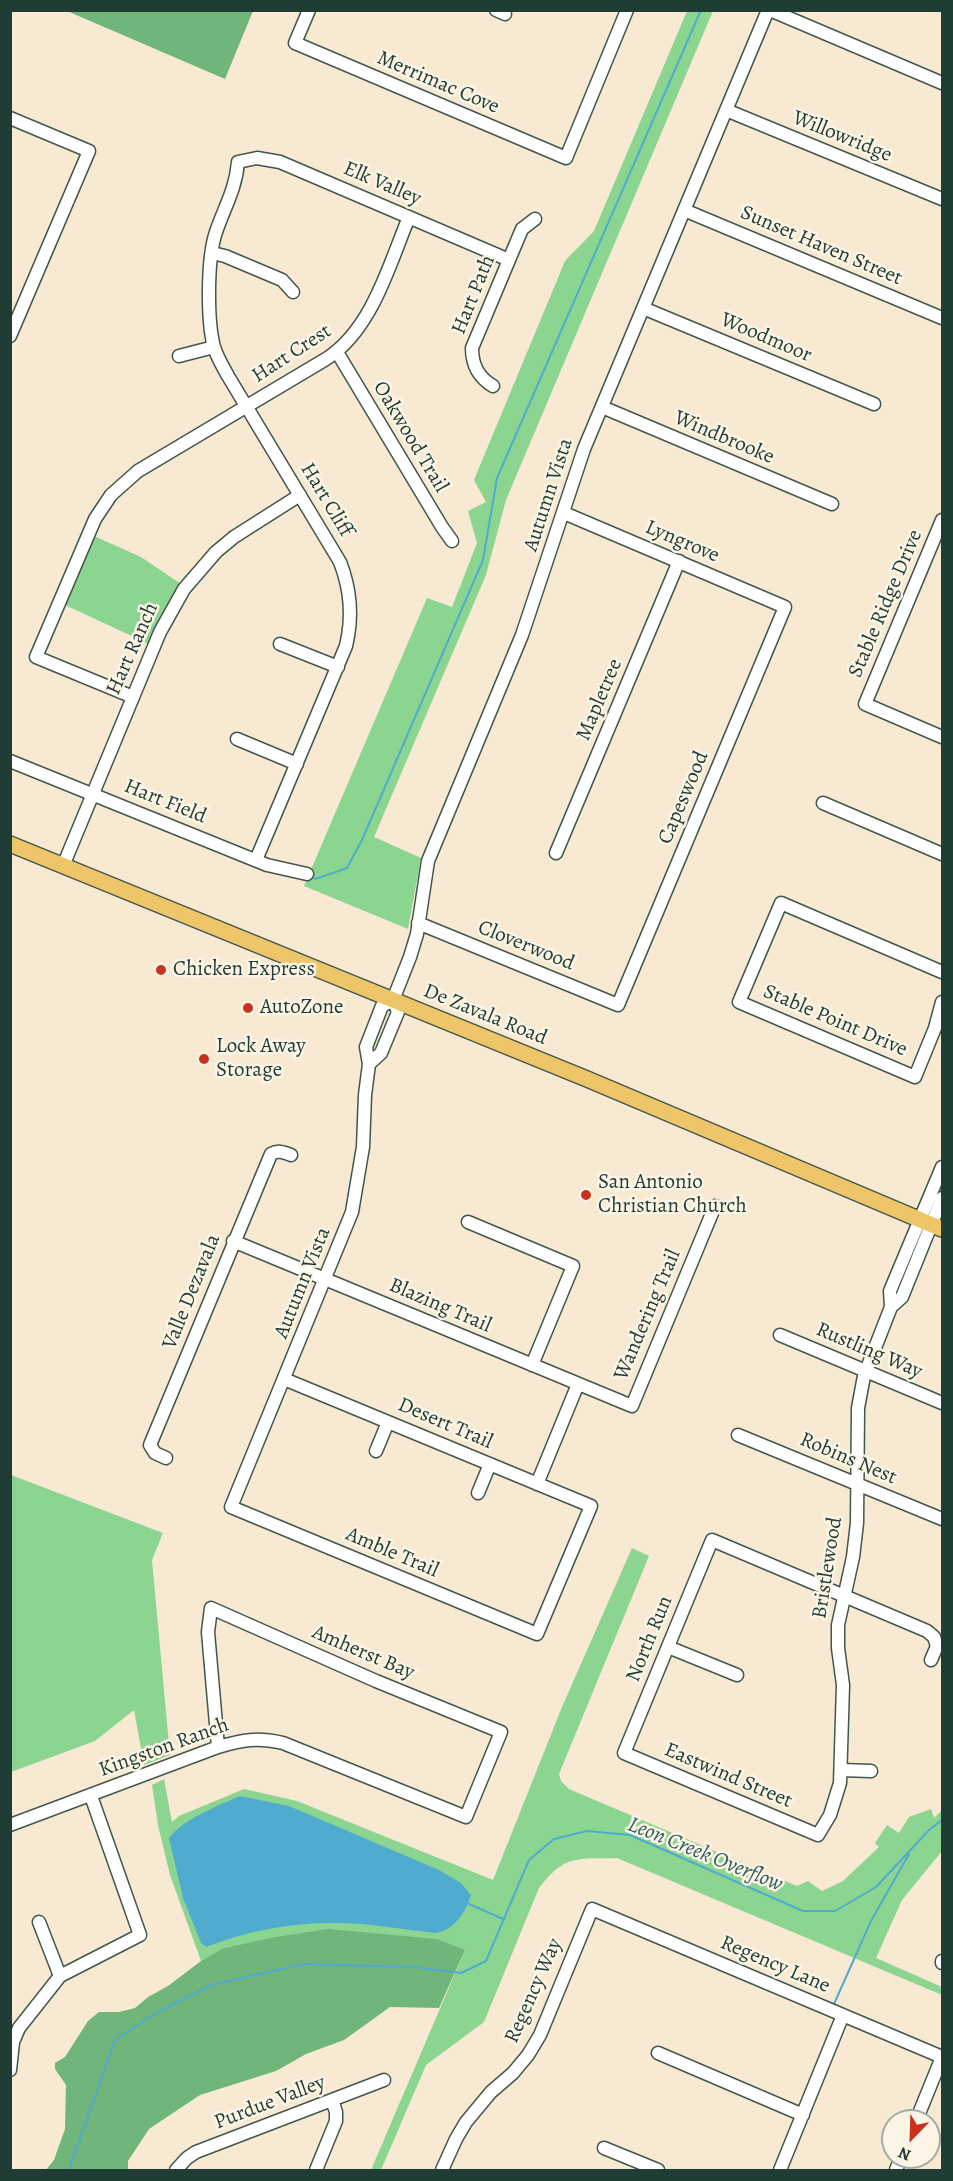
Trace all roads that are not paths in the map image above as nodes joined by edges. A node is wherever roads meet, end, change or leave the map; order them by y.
1 (309, 10) edge
2 (627, 10) edge
3 (769, 10) edge
4 (942, 83) edge
5 (726, 110) junction
6 (10, 118) edge
7 (238, 162) joint
8 (942, 199) edge
9 (684, 210) junction
10 (409, 217) junction
11 (535, 219) dead end
12 (212, 253) junction
13 (509, 260) junction
14 (293, 292) dead end
15 (644, 308) junction
16 (942, 318) edge
17 (10, 336) edge
18 (214, 347) junction
19 (337, 352) junction
20 (179, 356) dead end
21 (493, 387) dead end
22 (874, 404) dead end
23 (246, 406) junction
24 (602, 407) junction
25 (300, 495) junction
26 (832, 504) dead end
27 (564, 513) junction
28 (942, 520) edge
29 (452, 541) dead end
30 (679, 561) junction
31 (785, 607) joint
32 (280, 644) dead end
33 (338, 667) junction
34 (133, 697) junction
35 (942, 737) edge
36 (237, 739) dead end
37 (10, 761) edge
38 (297, 764) junction
39 (92, 794) junction
40 (823, 803) dead end
41 (10, 844) edge
42 (556, 853) dead end
43 (942, 854) edge
44 (255, 860) junction
45 (63, 866) junction
46 (307, 874) dead end
47 (418, 923) junction
48 (942, 972) edge
49 (393, 1000) junction
50 (942, 1002) edge
51 (618, 1005) joint
52 (291, 1155) dead end
53 (942, 1167) edge
54 (942, 1198) edge
55 (715, 1206) dead end
56 (468, 1222) dead end
57 (931, 1225) edge
58 (233, 1241) junction
59 (326, 1279) junction
60 (780, 1335) dead end
61 (532, 1365) junction
62 (866, 1371) junction
63 (284, 1379) junction
64 (578, 1384) junction
65 (942, 1403) edge
66 (632, 1406) joint
67 (388, 1422) junction
68 (738, 1435) dead end
69 (376, 1450) dead end
70 (166, 1458) dead end
71 (490, 1464) junction
72 (537, 1484) junction
73 (857, 1484) junction
74 (478, 1493) dead end
75 (231, 1507) joint
76 (942, 1519) edge
77 (845, 1596) junction
78 (537, 1634) joint
79 (668, 1647) junction
80 (931, 1660) dead end
81 (736, 1675) dead end
82 (218, 1747) junction
83 (624, 1753) joint
84 (841, 1770) junction
85 (871, 1771) dead end
86 (91, 1796) junction
87 (466, 1817) joint
88 (10, 1825) edge
89 (818, 1835) joint
90 (592, 1909) joint
91 (39, 1922) dead end
92 (60, 1976) junction
93 (843, 2015) junction
94 (12, 2041) edge
95 (658, 2054) dead end
96 (942, 2057) edge
97 (10, 2070) edge
98 (384, 2080) dead end
99 (332, 2100) junction
100 (921, 2109) edge
101 (803, 2115) junction
102 (604, 2148) dead end
103 (176, 2170) edge
104 (316, 2170) edge
105 (442, 2170) edge
106 (658, 2170) edge
107 (780, 2170) edge

1 - 2 street, Merrimac Cove
3 - 4 street
3 - 5 street, Autumn Vista
5 - 8 street, Willowridge
5 - 9 street, Autumn Vista
6 - 17 street
7 - 10 street, Elk Valley
7 - 12 street, Hart Cliff
9 - 15 street, Autumn Vista
9 - 16 street, Sunset Haven Street
10 - 13 street, Elk Valley
10 - 19 street, Hart Crest
11 - 13 street, Hart Path
12 - 14 street
12 - 18 street, Hart Cliff
13 - 21 street, Hart Path
15 - 22 street, Woodmoor
15 - 24 street, Autumn Vista
18 - 20 street
18 - 23 street, Hart Cliff
19 - 23 street, Hart Crest
19 - 29 street, Oakwood Trail
23 - 25 street, Hart Cliff
23 - 34 street, Hart Crest
24 - 26 street, Windbrooke
24 - 27 street, Autumn Vista
25 - 33 street, Hart Cliff
25 - 34 street, Hart Ranch
27 - 30 street, Lyngrove
27 - 47 street, Autumn Vista
28 - 35 street, Stable Ridge Drive
30 - 31 street, Lyngrove
30 - 42 street, Mapletree
31 - 51 street, Capeswood
32 - 33 street
33 - 38 street, Hart Cliff
34 - 39 street, Hart Ranch
36 - 38 street
37 - 39 street, Hart Field
38 - 44 street, Hart Cliff
39 - 44 street, Hart Field
39 - 45 street, Hart Ranch
40 - 43 street
41 - 45 main road, De Zavala Road
44 - 46 street, Hart Field
45 - 49 main road, De Zavala Road
47 - 49 street, Autumn Vista
47 - 51 street, Cloverwood
48 - 50 street, Stable Point Drive
49 - 57 main road, De Zavala Road
49 - 59 street, Autumn Vista
52 - 58 street, Valle Dezavala
53 - 57 street
54 - 57 street
55 - 66 street, Wandering Trail
56 - 61 street
57 - 62 street, Bristlewood
58 - 59 street, Blazing Trail
58 - 70 street, Valle Dezavala
59 - 61 street, Blazing Trail
59 - 63 street, Autumn Vista
60 - 62 street, Rustling Way
61 - 64 street, Blazing Trail
62 - 65 street, Rustling Way
62 - 73 street, Bristlewood
63 - 67 street, Desert Trail
63 - 75 street, Autumn Vista
64 - 66 street, Blazing Trail
64 - 72 street
67 - 69 street
67 - 71 street, Desert Trail
68 - 73 street, Robins Nest
71 - 72 street, Desert Trail
71 - 74 street
72 - 78 street, Desert Trail
73 - 76 street, Robins Nest
73 - 77 street, Bristlewood
75 - 78 street, Amble Trail
77 - 79 street, North Run
77 - 80 street
77 - 84 street, Bristlewood
79 - 81 street
79 - 83 street, North Run
82 - 86 street, Kingston Ranch
82 - 87 street, Kingston Ranch
82 - 87 street, Amherst Bay
83 - 89 street, Eastwind Street
84 - 85 street
84 - 89 street, Bristlewood
86 - 88 street, Kingston Ranch
86 - 92 street
90 - 93 street, Regency Lane
90 - 105 street, Regency Way
91 - 92 street
92 - 94 street
93 - 96 street, Regency Lane
93 - 101 street
94 - 97 street
95 - 101 street
96 - 100 street
98 - 99 street, Purdue Valley
99 - 103 street, Purdue Valley
99 - 104 street
101 - 107 street
102 - 106 street

